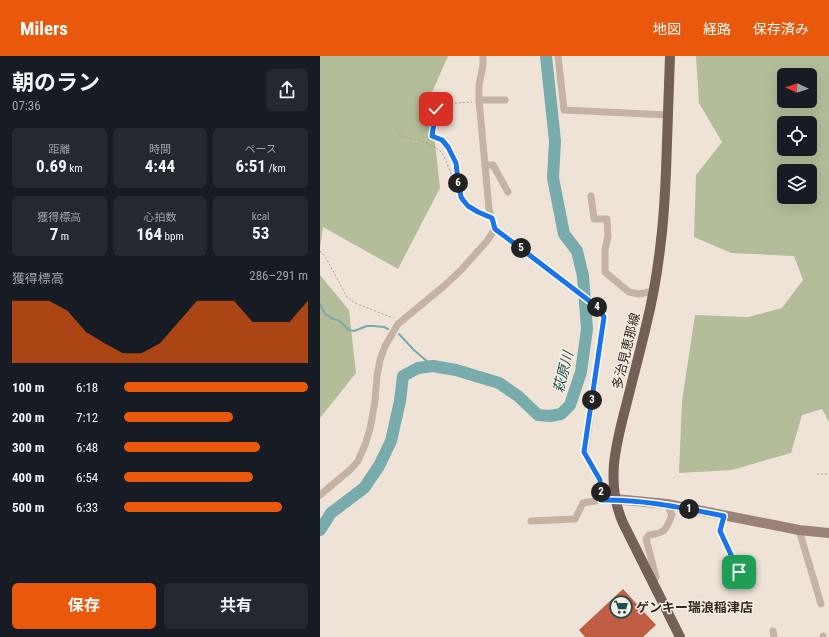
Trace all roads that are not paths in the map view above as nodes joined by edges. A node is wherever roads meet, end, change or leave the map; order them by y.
1 (483, 56) edge
2 (558, 56) edge
3 (670, 56) edge
4 (505, 100) dead end
5 (479, 101) junction
6 (668, 114) junction
7 (485, 165) junction
8 (508, 192) dead end
9 (591, 196) dead end
10 (495, 229) junction
11 (654, 291) junction
12 (320, 495) edge
13 (615, 499) junction
14 (601, 500) junction
15 (667, 504) junction
16 (724, 516) junction
17 (531, 521) dead end
18 (799, 530) junction
19 (829, 533) edge
20 (753, 574) dead end
21 (653, 583) junction
22 (821, 604) dead end
23 (678, 636) edge

1 - 5 street
2 - 6 street
3 - 6 main road, 多治見恵那線
4 - 5 street
5 - 7 street
6 - 11 main road, 多治見恵那線
7 - 8 street
7 - 10 street
9 - 11 street
10 - 12 street
10 - 14 street
11 - 13 main road, 多治見恵那線
13 - 14 street
13 - 15 street
13 - 21 main road, 多治見恵那線
14 - 17 street
15 - 16 street
15 - 21 street
16 - 18 street
16 - 20 street
18 - 19 street
18 - 22 street
21 - 23 main road, 多治見恵那線

